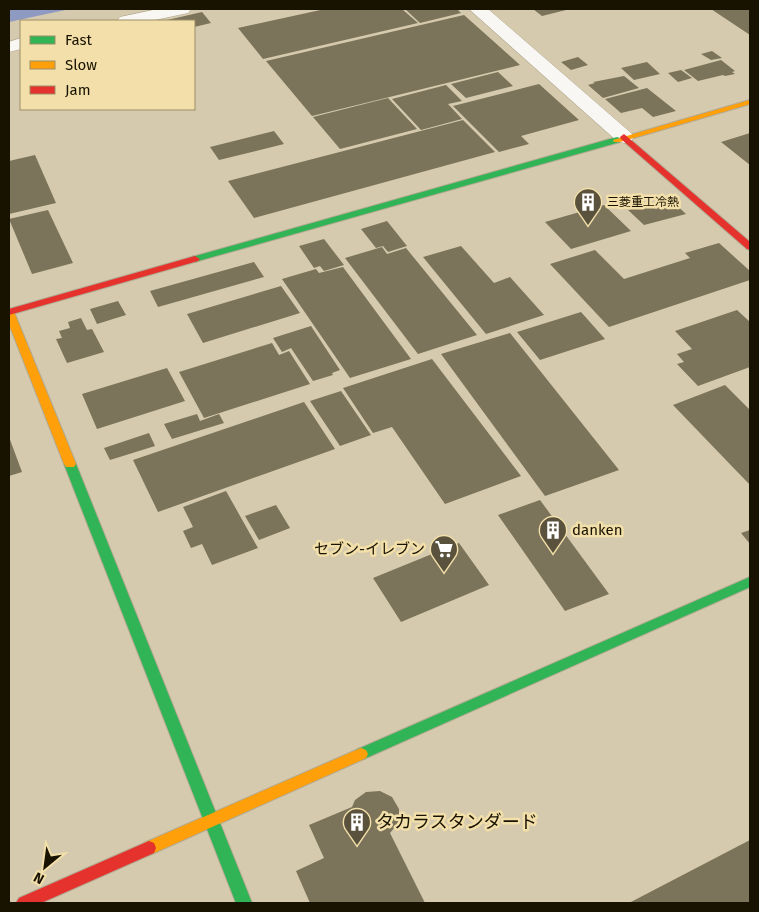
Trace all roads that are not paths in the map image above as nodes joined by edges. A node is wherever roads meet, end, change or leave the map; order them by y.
1 (182, 9) edge
2 (478, 9) edge
3 (131, 20) edge
4 (750, 102) edge
5 (624, 137) junction
6 (750, 247) edge
7 (10, 318) edge
8 (750, 582) edge
9 (211, 821) junction
10 (24, 903) edge
11 (244, 903) edge

1 - 3 street
2 - 5 street
4 - 5 street
5 - 6 street
5 - 7 street
7 - 9 street
8 - 9 street
9 - 10 street
9 - 11 street

